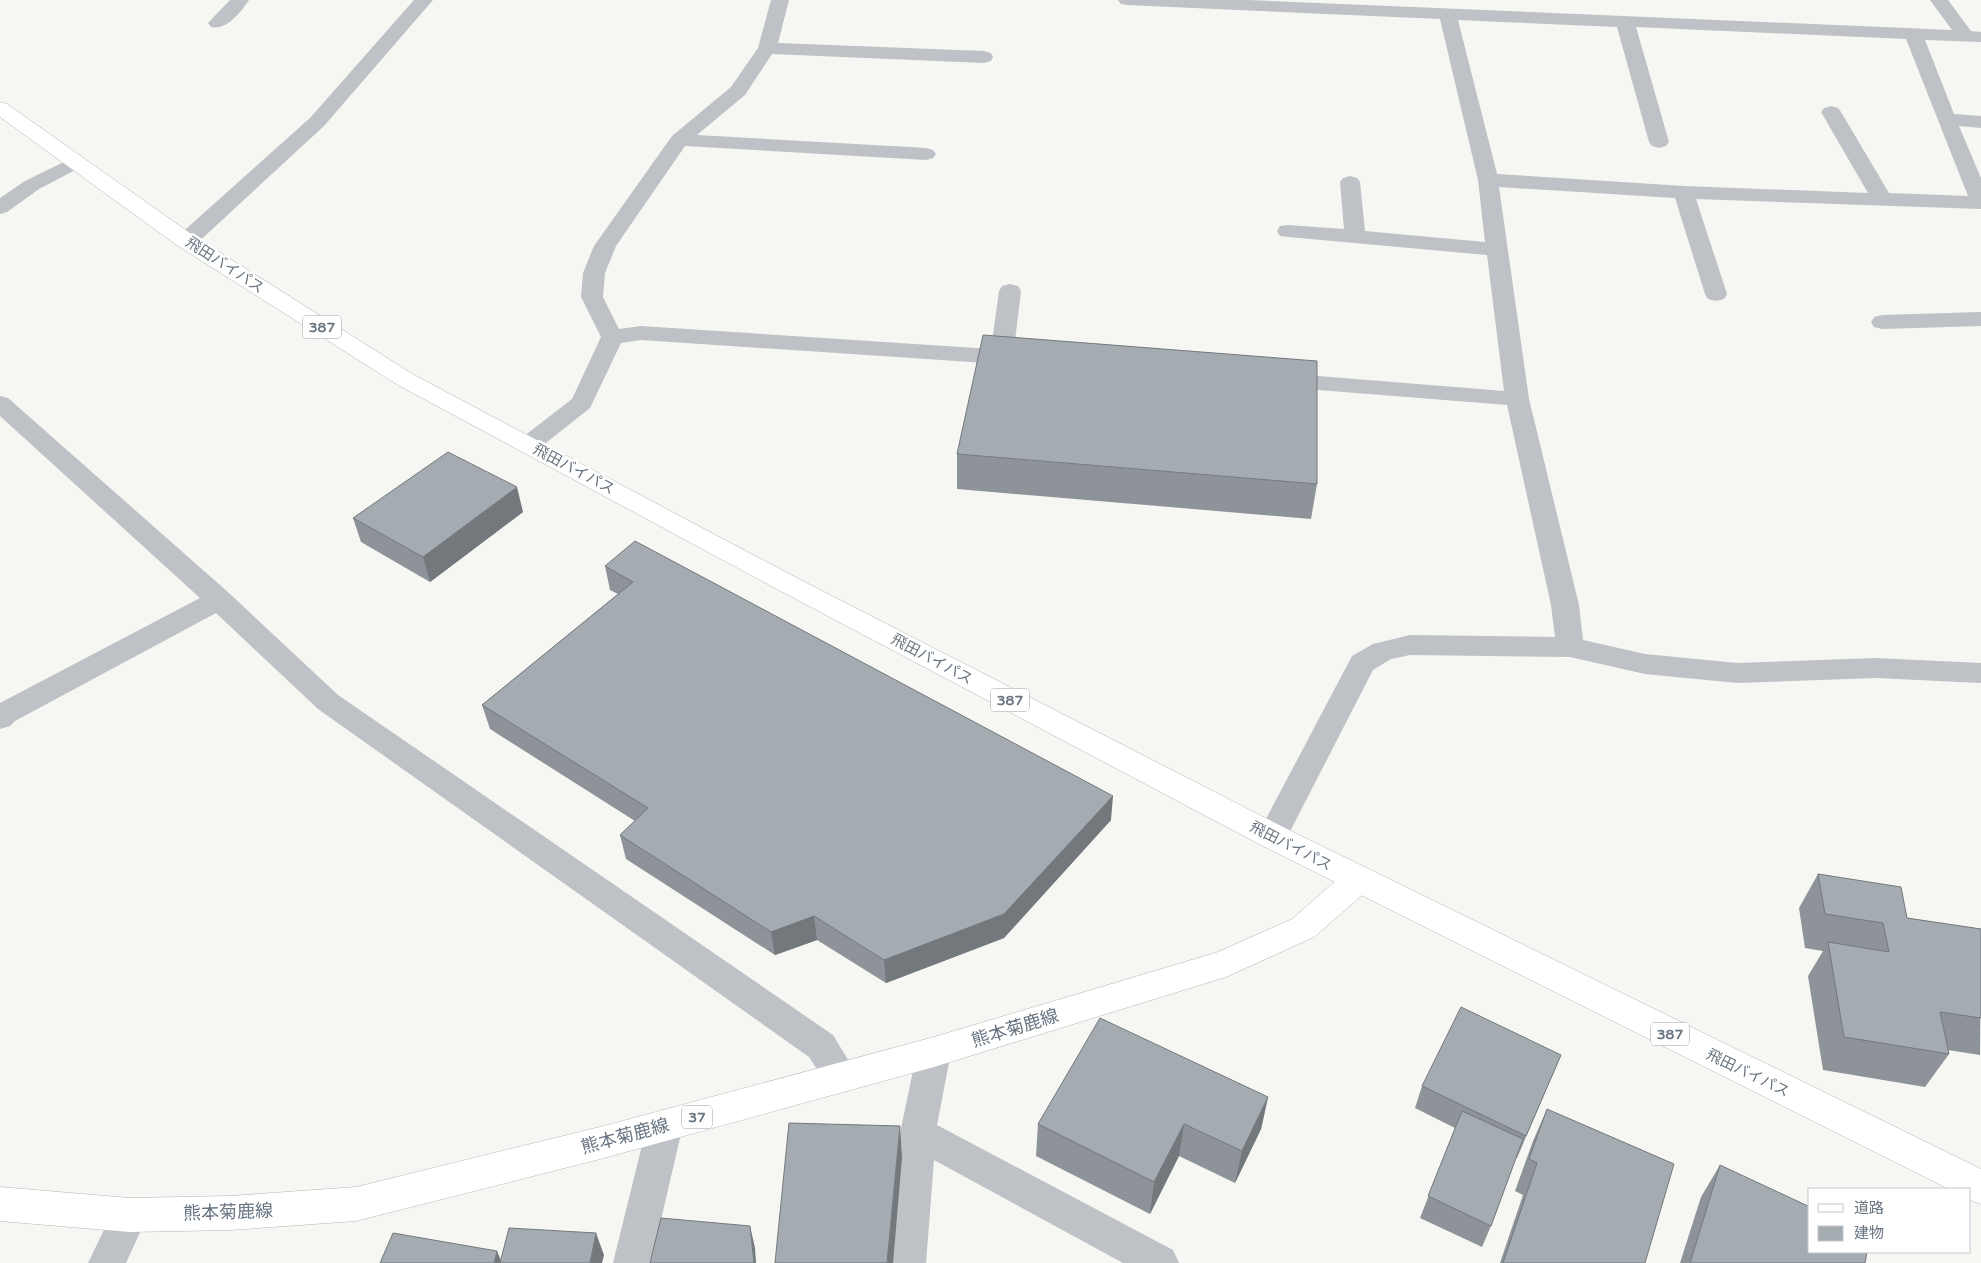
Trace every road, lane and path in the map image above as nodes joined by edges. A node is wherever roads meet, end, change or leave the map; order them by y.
1 (240, 0) edge
2 (424, 0) edge
3 (780, 0) edge
4 (1127, 0) edge
5 (1939, 0) edge
6 (1448, 15) junction
7 (1625, 22) junction
8 (217, 23) dead end
9 (1914, 35) junction
10 (1973, 37) edge
11 (767, 48) junction
12 (984, 57) dead end
13 (0, 108) edge
14 (1831, 112) dead end
15 (1946, 119) junction
16 (1981, 122) edge
17 (679, 140) junction
18 (1659, 142) dead end
19 (926, 154) dead end
20 (76, 162) junction
21 (1973, 166) edge
22 (1488, 180) junction
23 (1350, 182) dead end
24 (1684, 192) junction
25 (1882, 199) junction
26 (1981, 202) edge
27 (0, 208) edge
28 (1288, 231) dead end
29 (1355, 237) junction
30 (186, 241) junction
31 (1496, 249) junction
32 (1010, 291) dead end
33 (1716, 294) dead end
34 (1981, 319) edge
35 (1882, 322) dead end
36 (612, 337) junction
37 (1259, 378) edge
38 (1517, 399) junction
39 (0, 404) edge
40 (528, 445) junction
41 (219, 600) junction
42 (1570, 648) junction
43 (1981, 673) edge
44 (0, 718) edge
45 (1272, 836) junction
46 (1358, 880) junction
47 (934, 1052) junction
48 (842, 1078) junction
49 (665, 1125) junction
50 (918, 1134) junction
51 (1981, 1187) edge
52 (0, 1204) edge
53 (130, 1215) junction
54 (107, 1263) edge
55 (632, 1263) edge
56 (907, 1263) edge
57 (1160, 1263) edge

1 - 8 street
2 - 30 street
3 - 11 street
4 - 6 street
5 - 10 street
6 - 7 street
6 - 22 street
7 - 9 street
7 - 18 street
9 - 10 street
9 - 15 street
11 - 12 street
11 - 17 street
13 - 20 main road, 飛田バイパス / 387
14 - 25 street
15 - 16 street
15 - 21 street
17 - 19 street
17 - 36 street
20 - 27 street
20 - 30 main road, 飛田バイパス / 387
21 - 26 street
22 - 24 street
22 - 31 street
23 - 29 street
24 - 25 street
24 - 33 street
25 - 26 street
28 - 29 street
29 - 31 street
30 - 40 main road, 飛田バイパス / 387
31 - 38 street
32 - 36 street
34 - 35 street
36 - 40 street
37 - 38 street
38 - 42 street
39 - 41 street
40 - 45 main road, 飛田バイパス / 387
41 - 44 street
41 - 48 street
42 - 43 street
42 - 45 street
45 - 46 main road, 飛田バイパス / 387
46 - 47 main road, 熊本菊鹿線 / 37
46 - 51 main road, 飛田バイパス / 387
47 - 48 main road, 熊本菊鹿線 / 37
47 - 50 street
48 - 49 main road, 熊本菊鹿線 / 37
49 - 53 main road, 熊本菊鹿線 / 37
49 - 55 street
50 - 56 street
50 - 57 street
52 - 53 main road, 熊本菊鹿線 / 37
53 - 54 street

